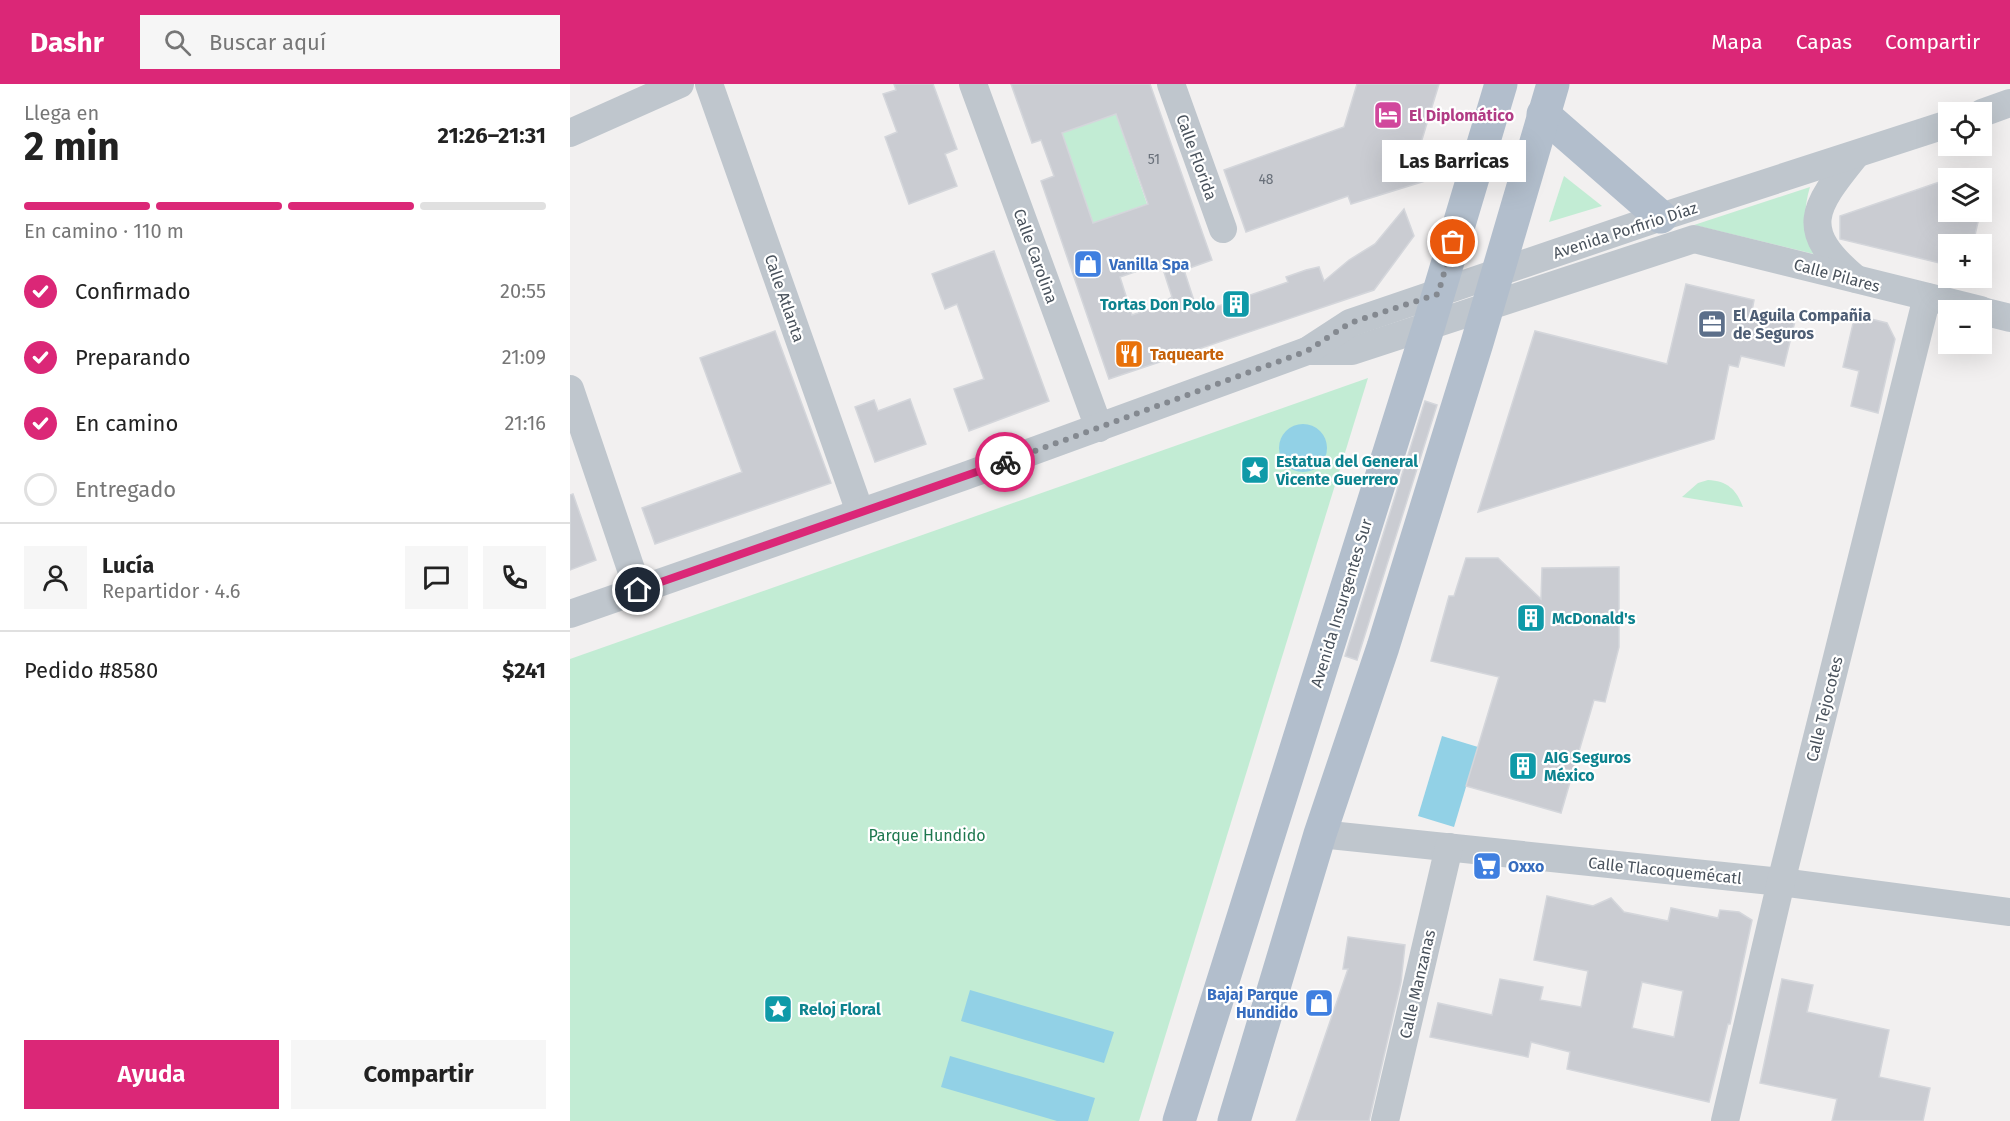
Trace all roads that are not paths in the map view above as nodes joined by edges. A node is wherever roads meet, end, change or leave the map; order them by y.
1 (680, 84) edge
2 (710, 84) edge
3 (974, 84) edge
4 (1171, 84) edge
5 (1501, 84) edge
6 (1548, 99) edge
7 (2010, 103) edge
8 (1992, 109) edge
9 (1938, 127) edge
10 (570, 133) edge
11 (1855, 156) junction
12 (1661, 217) junction
13 (1223, 229) dead end
14 (1694, 239) joint
15 (1498, 273) junction
16 (1860, 282) junction
17 (1438, 294) junction
18 (1927, 297) junction
19 (1939, 300) edge
20 (1488, 305) junction
21 (1992, 314) edge
22 (2010, 318) edge
23 (1429, 326) junction
24 (1307, 351) junction
25 (570, 389) edge
26 (1099, 428) junction
27 (860, 512) junction
28 (638, 590) junction
29 (570, 614) edge
30 (1320, 834) junction
31 (1449, 848) junction
32 (1781, 882) junction
33 (2010, 912) edge
34 (1179, 1121) edge
35 (1234, 1121) edge
36 (1385, 1121) edge
37 (1725, 1121) edge

1 - 10 street
2 - 27 street, Calle Atlanta
3 - 26 street, Calle Carolina
4 - 13 street, Calle Florida
5 - 17 main road, Avenida Insurgentes Sur
6 - 12 main road
6 - 15 main road
7 - 8 street
9 - 11 street, Avenida Porfirio Díaz
11 - 12 street, Avenida Porfirio Díaz
11 - 16 street
12 - 15 street, Avenida Porfirio Díaz
14 - 16 street, Calle Pilares
14 - 20 street, Avenida Porfirio Díaz
15 - 17 street, Avenida Porfirio Díaz
15 - 20 main road
16 - 18 street, Calle Pilares
17 - 23 main road, Avenida Insurgentes Sur
17 - 24 street, Avenida Porfirio Díaz
18 - 19 street, Calle Pilares
18 - 32 street, Calle Tejocotes
20 - 23 street, Avenida Porfirio Díaz
20 - 30 main road
21 - 22 street, Calle Pilares
23 - 24 street, Avenida Porfirio Díaz
23 - 34 main road, Avenida Insurgentes Sur
24 - 26 street, Avenida Porfirio Díaz
25 - 28 street
26 - 27 street, Avenida Porfirio Díaz
27 - 28 street, Avenida Porfirio Díaz
28 - 29 street, Avenida Porfirio Díaz
30 - 31 street, Calle Tlacoquemécatl
30 - 35 main road
31 - 32 street, Calle Tlacoquemécatl
31 - 36 street, Calle Manzanas
32 - 33 street, Calle Tlacoquemécatl
32 - 37 street, Calle Tejocotes

